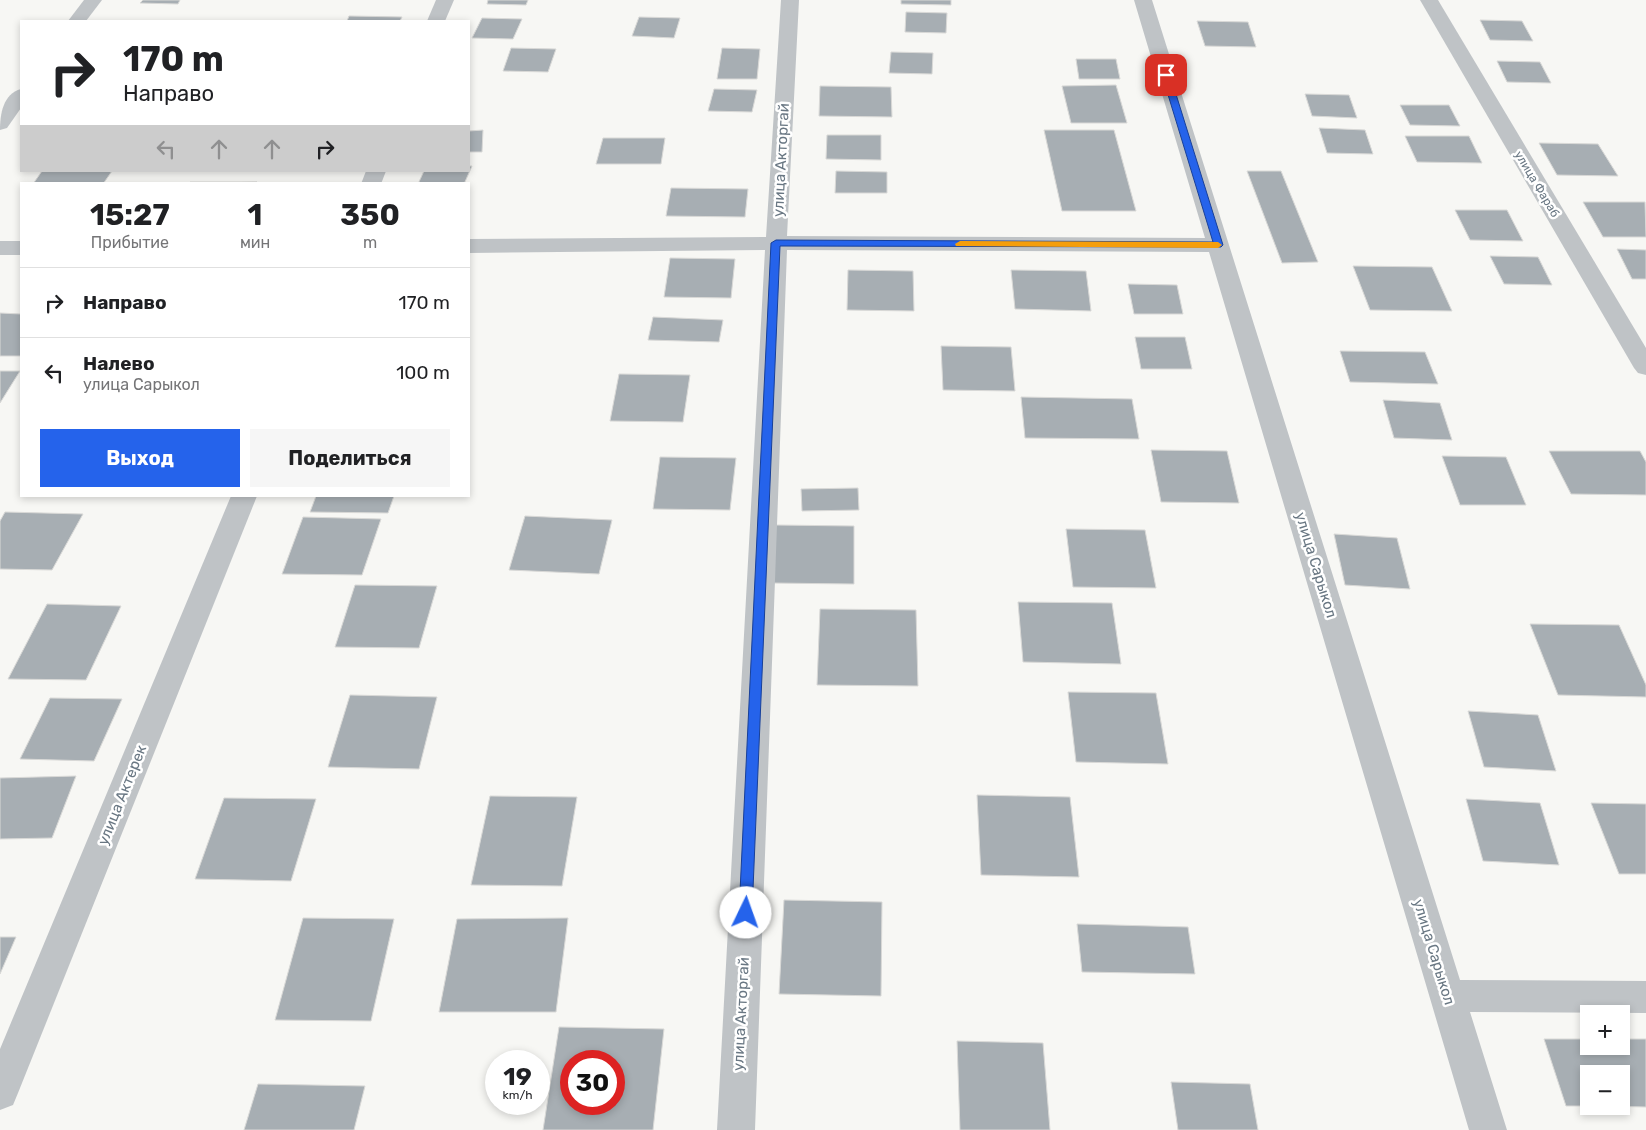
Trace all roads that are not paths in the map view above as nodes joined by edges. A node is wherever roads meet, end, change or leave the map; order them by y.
1 (93, 0) edge
2 (444, 0) edge
3 (790, 0) edge
4 (1143, 0) edge
5 (1429, 0) edge
6 (78, 20) edge
7 (436, 20) edge
8 (20, 97) edge
9 (0, 124) edge
10 (776, 243) junction
11 (1218, 245) junction
12 (470, 246) edge
13 (0, 248) edge
14 (20, 248) edge
15 (1646, 368) edge
16 (244, 497) edge
17 (1447, 996) junction
18 (1646, 997) edge
19 (0, 1093) edge
20 (736, 1130) edge
21 (1488, 1130) edge

1 - 6 street
2 - 7 street
3 - 10 street, улица Акторгай
4 - 11 street, улица Сарыкол
5 - 15 street, улица Фараб
8 - 9 street
10 - 11 street
10 - 12 street
10 - 20 street, улица Акторгай
11 - 17 street, улица Сарыкол
13 - 14 street
16 - 19 street, улица Актерек
17 - 18 street
17 - 21 street, улица Сарыкол

